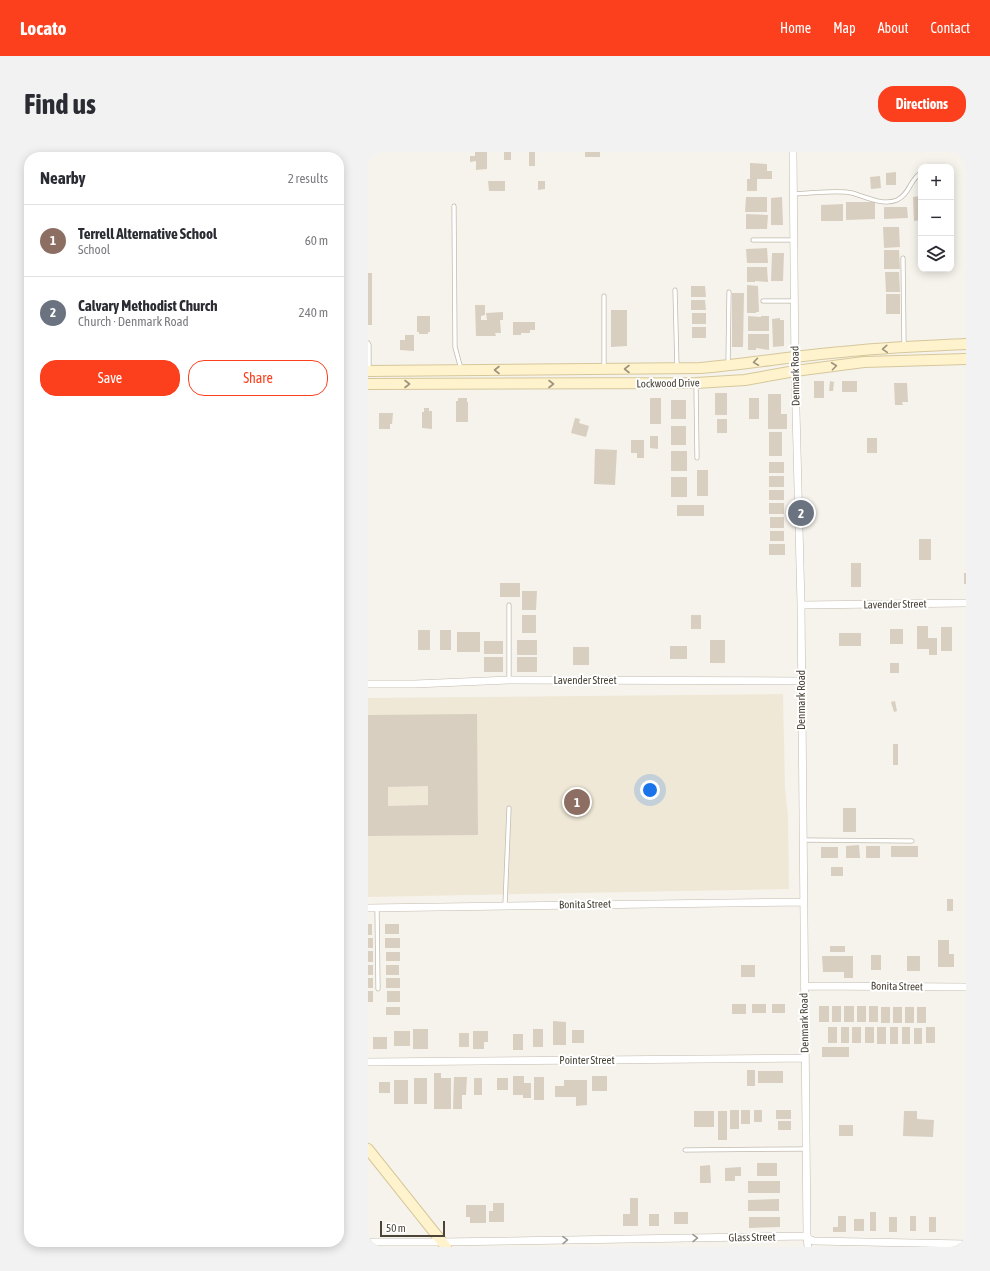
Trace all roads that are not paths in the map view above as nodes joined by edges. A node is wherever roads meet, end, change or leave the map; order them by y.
1 (793, 152) edge
2 (918, 175) edge
3 (794, 194) junction
4 (454, 206) dead end
5 (753, 240) dead end
6 (794, 240) junction
7 (903, 258) dead end
8 (675, 290) dead end
9 (729, 292) dead end
10 (604, 296) dead end
11 (763, 301) dead end
12 (794, 301) junction
13 (368, 343) edge
14 (966, 344) edge
15 (921, 346) junction
16 (904, 347) junction
17 (795, 357) junction
18 (966, 358) edge
19 (921, 360) junction
20 (728, 366) junction
21 (604, 369) junction
22 (656, 369) junction
23 (677, 369) junction
24 (461, 370) junction
25 (369, 371) edge
26 (795, 371) junction
27 (655, 383) junction
28 (696, 383) junction
29 (368, 384) edge
30 (461, 384) junction
31 (697, 458) dead end
32 (966, 603) edge
33 (509, 605) dead end
34 (800, 605) junction
35 (509, 680) junction
36 (801, 681) junction
37 (368, 684) edge
38 (509, 808) dead end
39 (802, 840) junction
40 (912, 841) dead end
41 (803, 902) junction
42 (505, 905) junction
43 (368, 908) edge
44 (377, 908) junction
45 (804, 986) junction
46 (966, 987) edge
47 (378, 989) dead end
48 (805, 1058) junction
49 (368, 1062) edge
50 (368, 1149) edge
51 (806, 1149) junction
52 (685, 1150) dead end
53 (806, 1236) junction
54 (368, 1242) edge
55 (405, 1244) edge
56 (444, 1244) edge
57 (966, 1245) edge
58 (808, 1247) edge

1 - 3 street, Denmark Road
2 - 3 lane
3 - 6 street, Denmark Road
4 - 24 lane
5 - 6 lane
6 - 12 street, Denmark Road
7 - 16 lane
8 - 23 lane
9 - 20 lane
10 - 21 lane
11 - 12 lane
12 - 17 street, Denmark Road
13 - 25 lane
14 - 15 main road, Lockwood Drive
15 - 16 main road, Lockwood Drive
15 - 19 main road
16 -> 17 main road, Lockwood Drive
17 -> 20 main road, Lockwood Drive
17 - 26 street, Denmark Road
18 - 19 main road, Lockwood Drive
26 -> 19 main road, Lockwood Drive
20 - 23 main road, Lockwood Drive
22 -> 21 main road, Lockwood Drive
21 -> 24 main road, Lockwood Drive
22 - 23 main road, Lockwood Drive
22 - 27 main road
24 - 25 main road, Lockwood Drive
24 - 30 main road
26 - 28 main road, Lockwood Drive
26 - 34 street, Denmark Road
27 - 28 main road, Lockwood Drive
30 -> 27 main road, Lockwood Drive
28 - 31 lane
29 -> 30 main road, Lockwood Drive
32 - 34 street, Lavender Street
33 - 35 lane
34 - 36 street, Denmark Road
35 - 36 street, Lavender Street
35 - 37 street, Lavender Street
36 - 39 street, Denmark Road
38 - 42 lane
39 - 40 lane
39 - 41 street, Denmark Road
41 - 42 street, Bonita Street
41 - 45 street, Denmark Road
42 - 44 street, Bonita Street
43 - 44 street, Bonita Street
44 - 47 lane
45 - 46 street, Bonita Street
45 - 48 street, Denmark Road
48 - 49 street, Pointer Street
48 - 51 street, Denmark Road
50 - 56 main road
51 - 52 lane
51 - 53 street, Denmark Road
56 -> 53 street, Glass Street
53 - 57 street, Glass Street
53 - 58 street, Denmark Road
54 - 55 street, Glass Street
55 - 56 street, Glass Street

